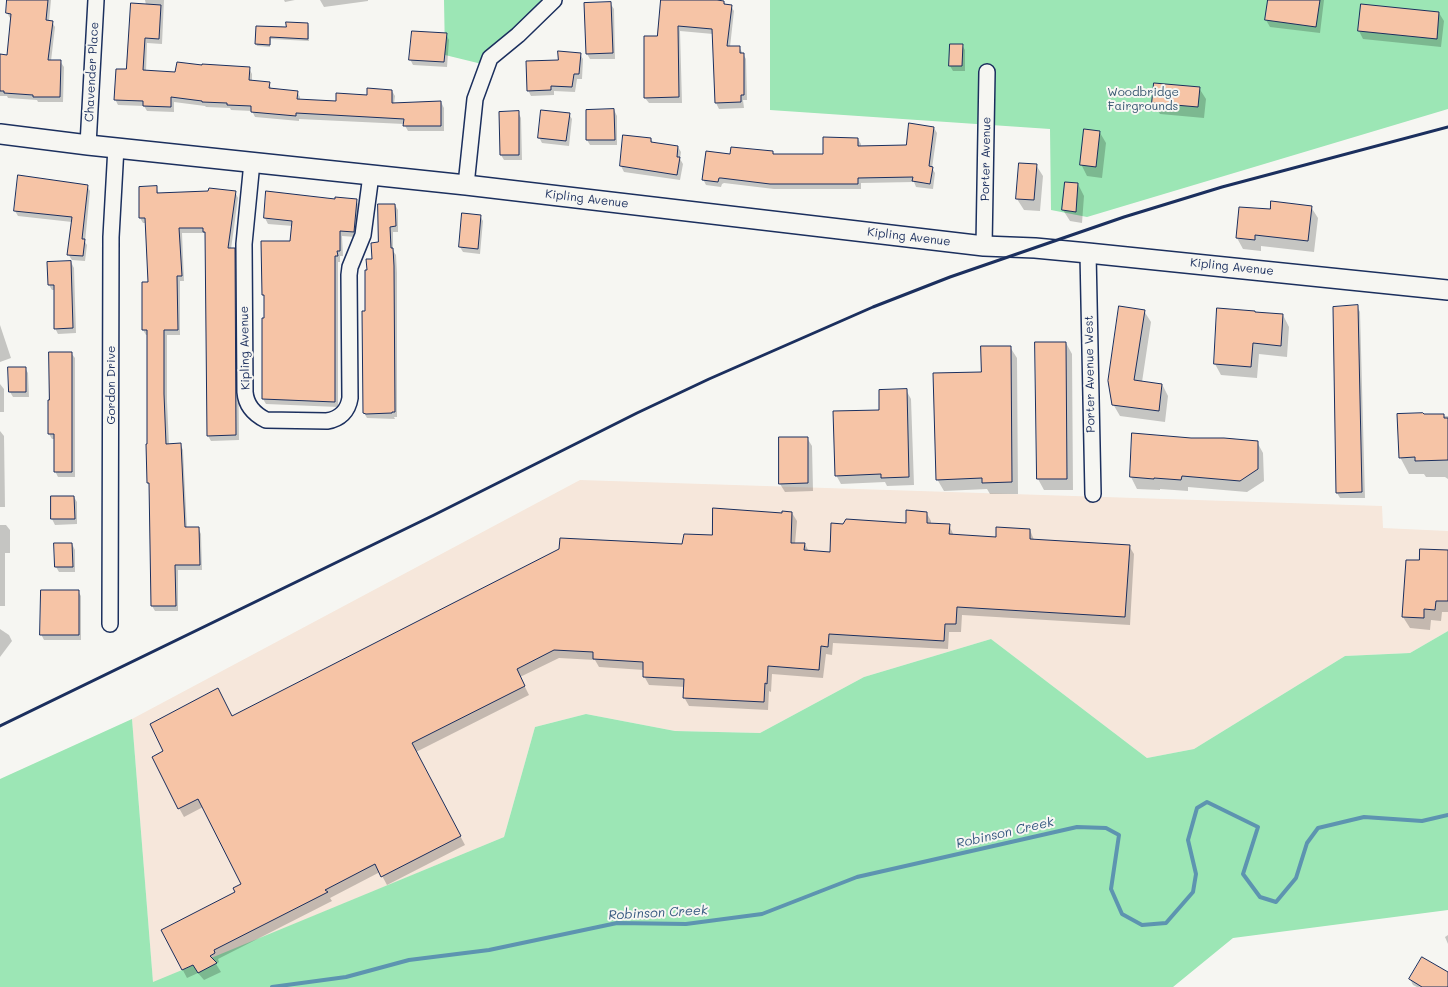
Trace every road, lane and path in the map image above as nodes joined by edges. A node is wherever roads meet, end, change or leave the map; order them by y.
1 (96, 0) edge
2 (554, 0) edge
3 (987, 72) dead end
4 (0, 134) edge
5 (88, 144) junction
6 (116, 147) junction
7 (252, 162) junction
8 (371, 175) junction
9 (466, 185) junction
10 (984, 246) junction
11 (1088, 253) junction
12 (1448, 290) edge
13 (1093, 494) dead end
14 (110, 624) dead end

1 - 5 street, Chavender Place
2 - 9 street
3 - 10 street, Porter Avenue
4 - 5 street, Kipling Avenue
5 - 6 street, Kipling Avenue
6 - 7 street, Kipling Avenue
6 - 14 street, Gordon Drive
7 - 8 street, Kipling Avenue
7 - 8 street, Kipling Avenue
8 - 9 street, Kipling Avenue
9 - 10 street, Kipling Avenue
10 - 11 street, Kipling Avenue
11 - 12 street, Kipling Avenue
11 - 13 street, Porter Avenue West

